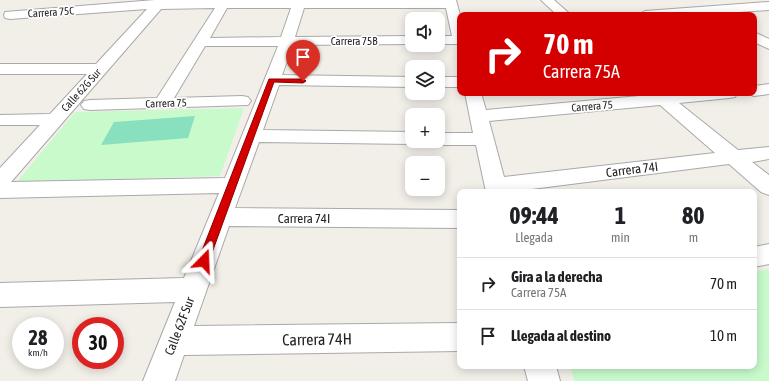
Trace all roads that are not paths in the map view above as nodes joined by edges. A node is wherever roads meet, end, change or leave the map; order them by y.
1 (33, 0) edge
2 (547, 0) edge
3 (689, 0) edge
4 (299, 2) edge
5 (451, 2) edge
6 (160, 3) edge
7 (223, 5) junction
8 (769, 6) edge
9 (561, 12) edge
10 (710, 12) edge
11 (720, 12) edge
12 (5, 18) edge
13 (457, 26) edge
14 (457, 35) edge
15 (445, 38) edge
16 (405, 40) edge
17 (287, 41) junction
18 (200, 42) junction
19 (100, 69) junction
20 (0, 70) edge
21 (272, 80) junction
22 (405, 82) edge
23 (445, 82) edge
24 (457, 82) edge
25 (769, 89) edge
26 (757, 91) edge
27 (474, 96) edge
28 (660, 96) edge
29 (242, 101) dead end
30 (162, 103) junction
31 (90, 105) dead end
32 (479, 116) junction
33 (56, 118) junction
34 (0, 120) edge
35 (251, 136) junction
36 (405, 138) edge
37 (445, 138) edge
38 (484, 139) junction
39 (769, 153) edge
40 (733, 157) junction
41 (0, 181) edge
42 (232, 185) junction
43 (496, 188) edge
44 (769, 188) edge
45 (0, 190) edge
46 (220, 217) junction
47 (457, 219) edge
48 (769, 254) edge
49 (757, 256) edge
50 (193, 290) junction
51 (0, 295) edge
52 (457, 337) edge
53 (174, 341) junction
54 (541, 369) edge
55 (159, 381) edge
56 (544, 381) edge

1 - 12 street
2 - 9 street
3 - 10 street
4 - 5 street, Carrera 75C
4 - 7 street, Carrera 75C
4 - 17 street, Calle 62F Sur
5 - 13 street
6 - 7 street, Carrera 75C
6 - 12 street, Carrera 75C
6 - 19 street, Calle 62G Sur
7 - 18 street
8 - 11 street
14 - 15 street
16 - 17 street, Carrera 75B
17 - 18 street, Carrera 75B
17 - 21 street, Calle 62F Sur
18 - 30 street
19 - 20 street
19 - 33 street, Calle 62G Sur
21 - 22 street
21 - 35 street, Calle 62F Sur
23 - 24 street
25 - 26 street
27 - 32 street
28 - 32 street, Carrera 75
28 - 40 street
29 - 30 street, Carrera 75
30 - 31 street, Carrera 75
32 - 38 street
33 - 34 street
33 - 41 street, Calle 62G Sur
35 - 36 street
35 - 42 street, Calle 62F Sur
37 - 38 street
38 - 43 street
39 - 40 street, Carrera 74I
40 - 43 street, Carrera 74I
40 - 44 street
42 - 45 street
42 - 46 street, Calle 62F Sur
46 - 47 street, Carrera 74I
46 - 50 street, Calle 62F Sur
48 - 49 street
50 - 51 street
50 - 53 street, Calle 62F Sur
52 - 53 street, Carrera 74H
53 - 55 street, Calle 62F Sur
54 - 56 street

